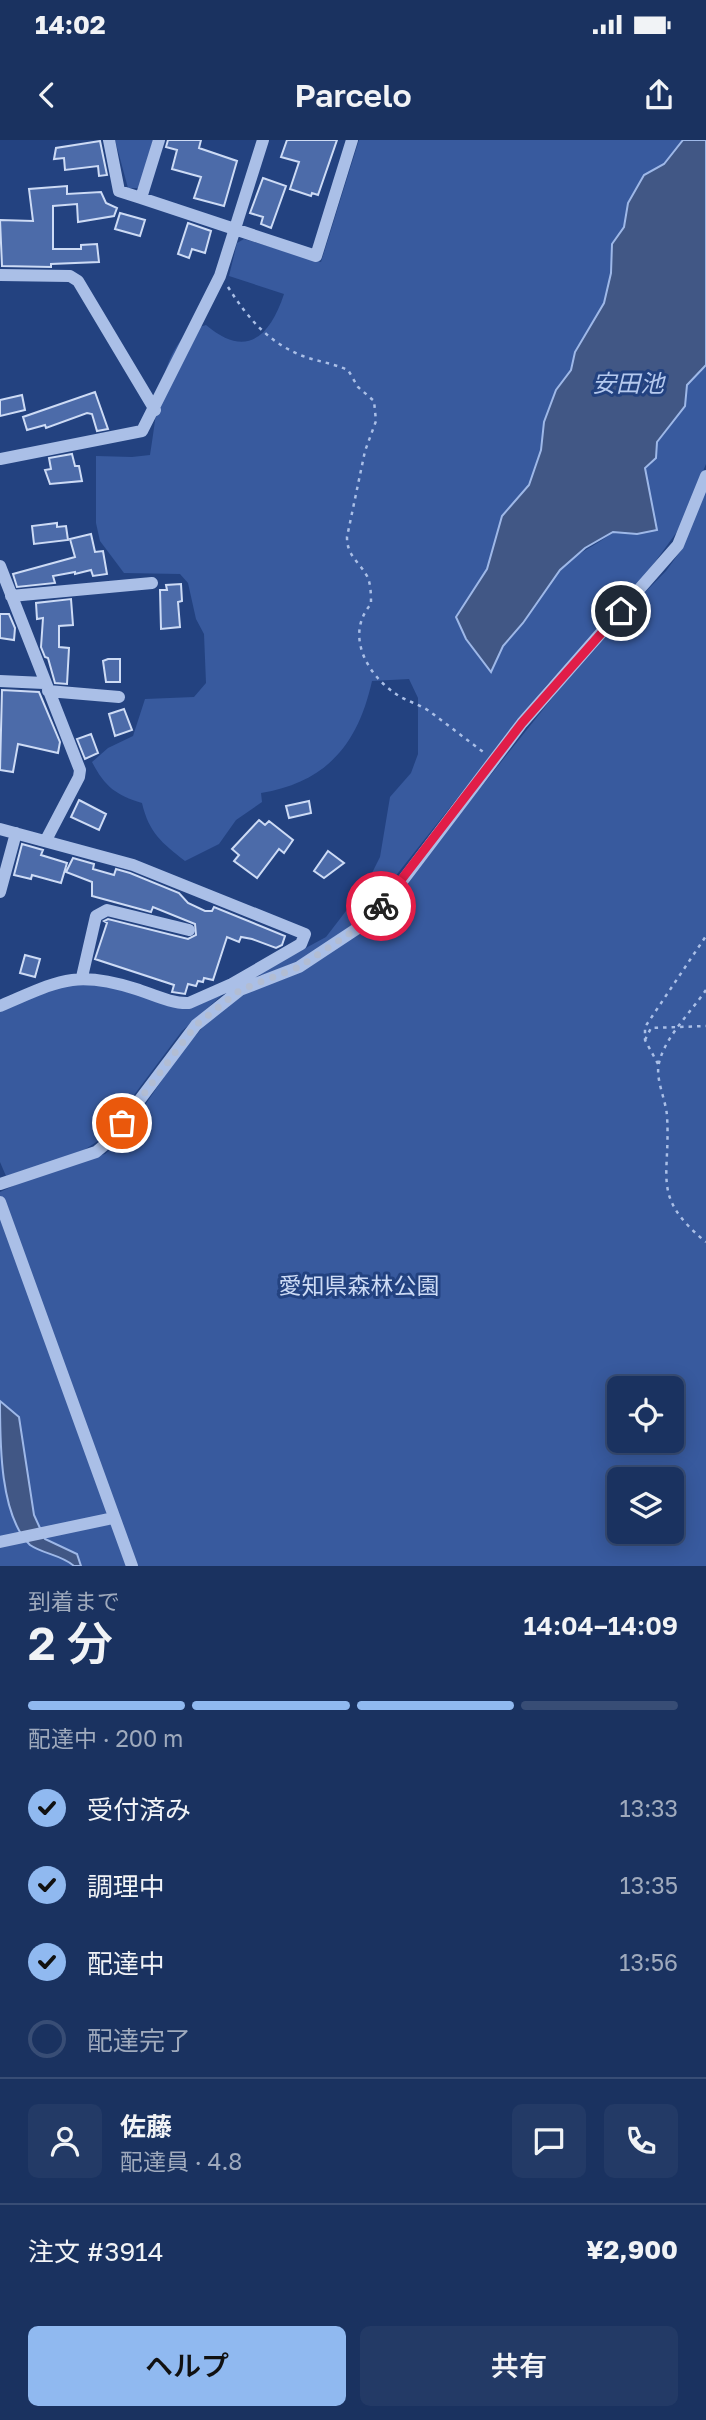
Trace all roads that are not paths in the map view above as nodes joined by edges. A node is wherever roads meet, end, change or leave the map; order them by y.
1 (109, 140) edge
2 (159, 140) edge
3 (263, 140) edge
4 (352, 140) edge
5 (141, 198) junction
6 (236, 229) junction
7 (0, 275) edge
8 (155, 410) junction
9 (0, 459) edge
10 (706, 476) edge
11 (0, 566) edge
12 (152, 583) dead end
13 (8, 599) edge
14 (0, 681) edge
15 (46, 687) junction
16 (119, 697) dead end
17 (0, 829) edge
18 (16, 833) junction
19 (46, 840) junction
20 (0, 892) edge
21 (189, 930) dead end
22 (82, 977) junction
23 (238, 986) junction
24 (0, 1006) edge
25 (0, 1184) edge
26 (0, 1202) edge
27 (113, 1518) junction
28 (0, 1542) edge
29 (132, 1566) edge

1 - 5 street
2 - 5 street
3 - 6 street
4 - 6 street
5 - 6 street
6 - 8 street
7 - 8 street
8 - 9 street
10 - 23 street
11 - 13 street
12 - 13 street
13 - 15 street
14 - 15 street
15 - 16 street
15 - 19 street
17 - 18 street
18 - 19 street
18 - 20 street
19 - 23 street
21 - 22 street
22 - 23 street
22 - 24 street
23 - 25 street
26 - 27 street
27 - 28 street
27 - 29 street

